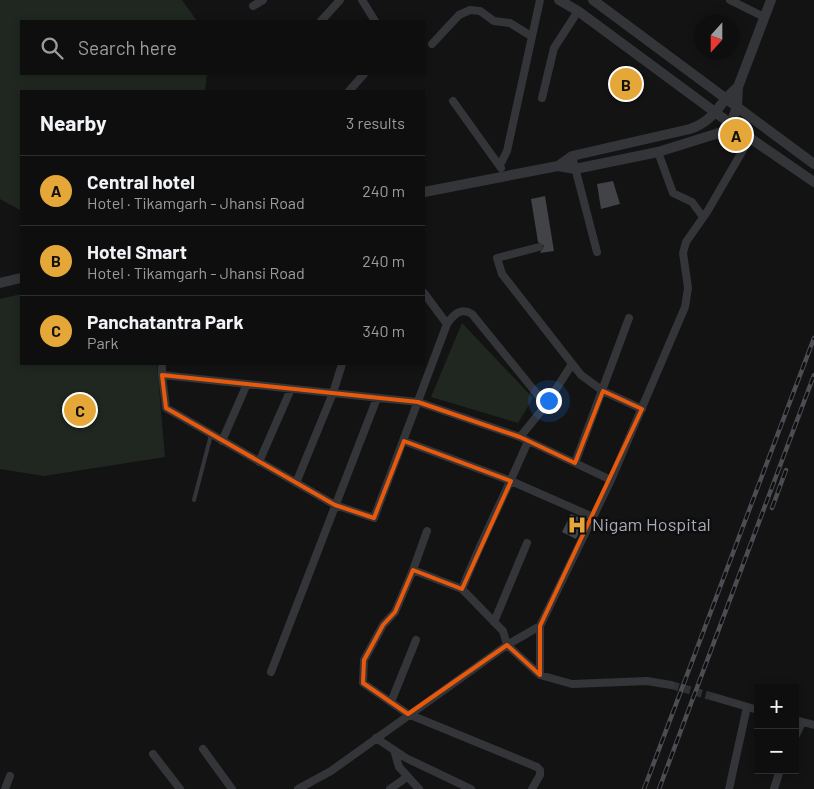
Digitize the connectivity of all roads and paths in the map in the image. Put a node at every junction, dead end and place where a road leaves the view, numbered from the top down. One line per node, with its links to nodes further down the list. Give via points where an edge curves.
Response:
1 (263, 0): 9 (street)
2 (340, 0): 12 (street)
3 (362, 0): 13 (street)
4 (540, 0): 14 (street)
5 (559, 0): 10 (street)
6 (593, 0): 20 (street)
7 (730, 0): 11 (street)
8 (771, 0): 11 (street)
9 (253, 6)
10 (578, 11): 19 (street, via 554,48); 23 (street)
11 (764, 17): 17 (street)
12 (322, 20)
13 (374, 20)
14 (531, 36): 15 (street, via 510,23 470,10 459,15); 29 (street, via 507,151)
15 (432, 44)
16 (363, 75): 18 (street)
17 (738, 87): 20 (street); 22 (street)
18 (350, 90)
19 (542, 98)
20 (724, 98): 22 (street); 23 (street)
21 (453, 101): 29 (street)
22 (737, 107): 24 (street); 28 (street)
23 (716, 112): 24 (street); 27 (street, via 707,122 690,129)
24 (731, 123): 25 (street); 26 (street, via 711,137)
25 (750, 138): 33 (street); 35 (street)
26 (658, 152): 31 (street); 35 (street, via 673,192 692,202)
27 (572, 156): 30 (street); 31 (street)
28 (814, 164)
29 (500, 165): 32 (street)
30 (558, 166): 31 (street); 32 (street)
31 (575, 169): 37 (street)
32 (503, 177): 34 (street)
33 (814, 182)
34 (425, 192)
35 (703, 216): 54 (street, via 684,247 688,288 685,307)
36 (539, 247): 43 (street, via 496,260 506,280)
37 (597, 252)
38 (20, 278): 39 (street)
39 (0, 283)
40 (425, 294): 42 (street)
41 (628, 318): 49 (street)
42 (447, 324): 52 (street); 53 (street, via 461,310 472,314)
43 (572, 364): 49 (street); 53 (street)
44 (162, 365): 46 (street)
45 (342, 365): 50 (street)
46 (162, 375): 47 (street); 55 (street, via 166,408)
47 (247, 384): 48 (street); 57 (street)
48 (291, 389): 50 (street); 60 (street)
49 (603, 391): 54 (street); 61 (street)
50 (333, 393): 51 (street); 64 (street)
51 (377, 398): 52 (street); 66 (street)
52 (418, 402): 56 (street); 59 (street)
53 (546, 405): 56 (street)
54 (642, 408): 62 (street)
55 (211, 434): 57 (street); 65 (lane)
56 (520, 437): 58 (street)
57 (222, 441): 60 (street)
58 (528, 441): 61 (street); 63 (street)
59 (404, 442): 63 (street); 66 (street, via 374,518)
60 (259, 462): 64 (street)
61 (575, 463): 62 (street)
62 (611, 480): 67 (street)
63 (511, 481): 67 (street); 71 (street)
64 (296, 482): 66 (street)
65 (194, 500)
66 (336, 505): 76 (street)
67 (593, 517): 73 (street)
68 (427, 531): 70 (street)
69 (527, 543): 72 (street)
70 (413, 570): 71 (street); 80 (street, via 395,612 383,625 364,660 363,683)
71 (462, 589): 72 (street)
72 (494, 622): 75 (street, via 503,631)
73 (540, 626): 75 (street); 77 (street)
74 (416, 640): 80 (street)
75 (507, 645): 77 (street); 83 (street)
76 (270, 672)
77 (540, 675): 78 (street, via 572,684 647,681)
78 (672, 685)
79 (714, 698): 81 (street)
80 (391, 702): 83 (street)
81 (746, 707): 82 (street); 101 (street)
82 (754, 709)
83 (408, 714): 86 (street); 100 (street, via 537,767 540,775)
84 (799, 721): 85 (street)
85 (814, 725)
86 (376, 738): 88 (street); 96 (street, via 332,771)
87 (203, 749): 95 (street)
88 (394, 750): 92 (street, via 399,767); 99 (street)
89 (153, 754): 94 (street)
90 (779, 774): 102 (street)
91 (10, 776): 93 (street)
92 (407, 777): 97 (street); 98 (street)
93 (5, 789)
94 (180, 789)
95 (232, 789)
96 (298, 789)
97 (390, 789)
98 (420, 789)
99 (471, 789)
100 (532, 789)
101 (729, 789)
102 (774, 789)

